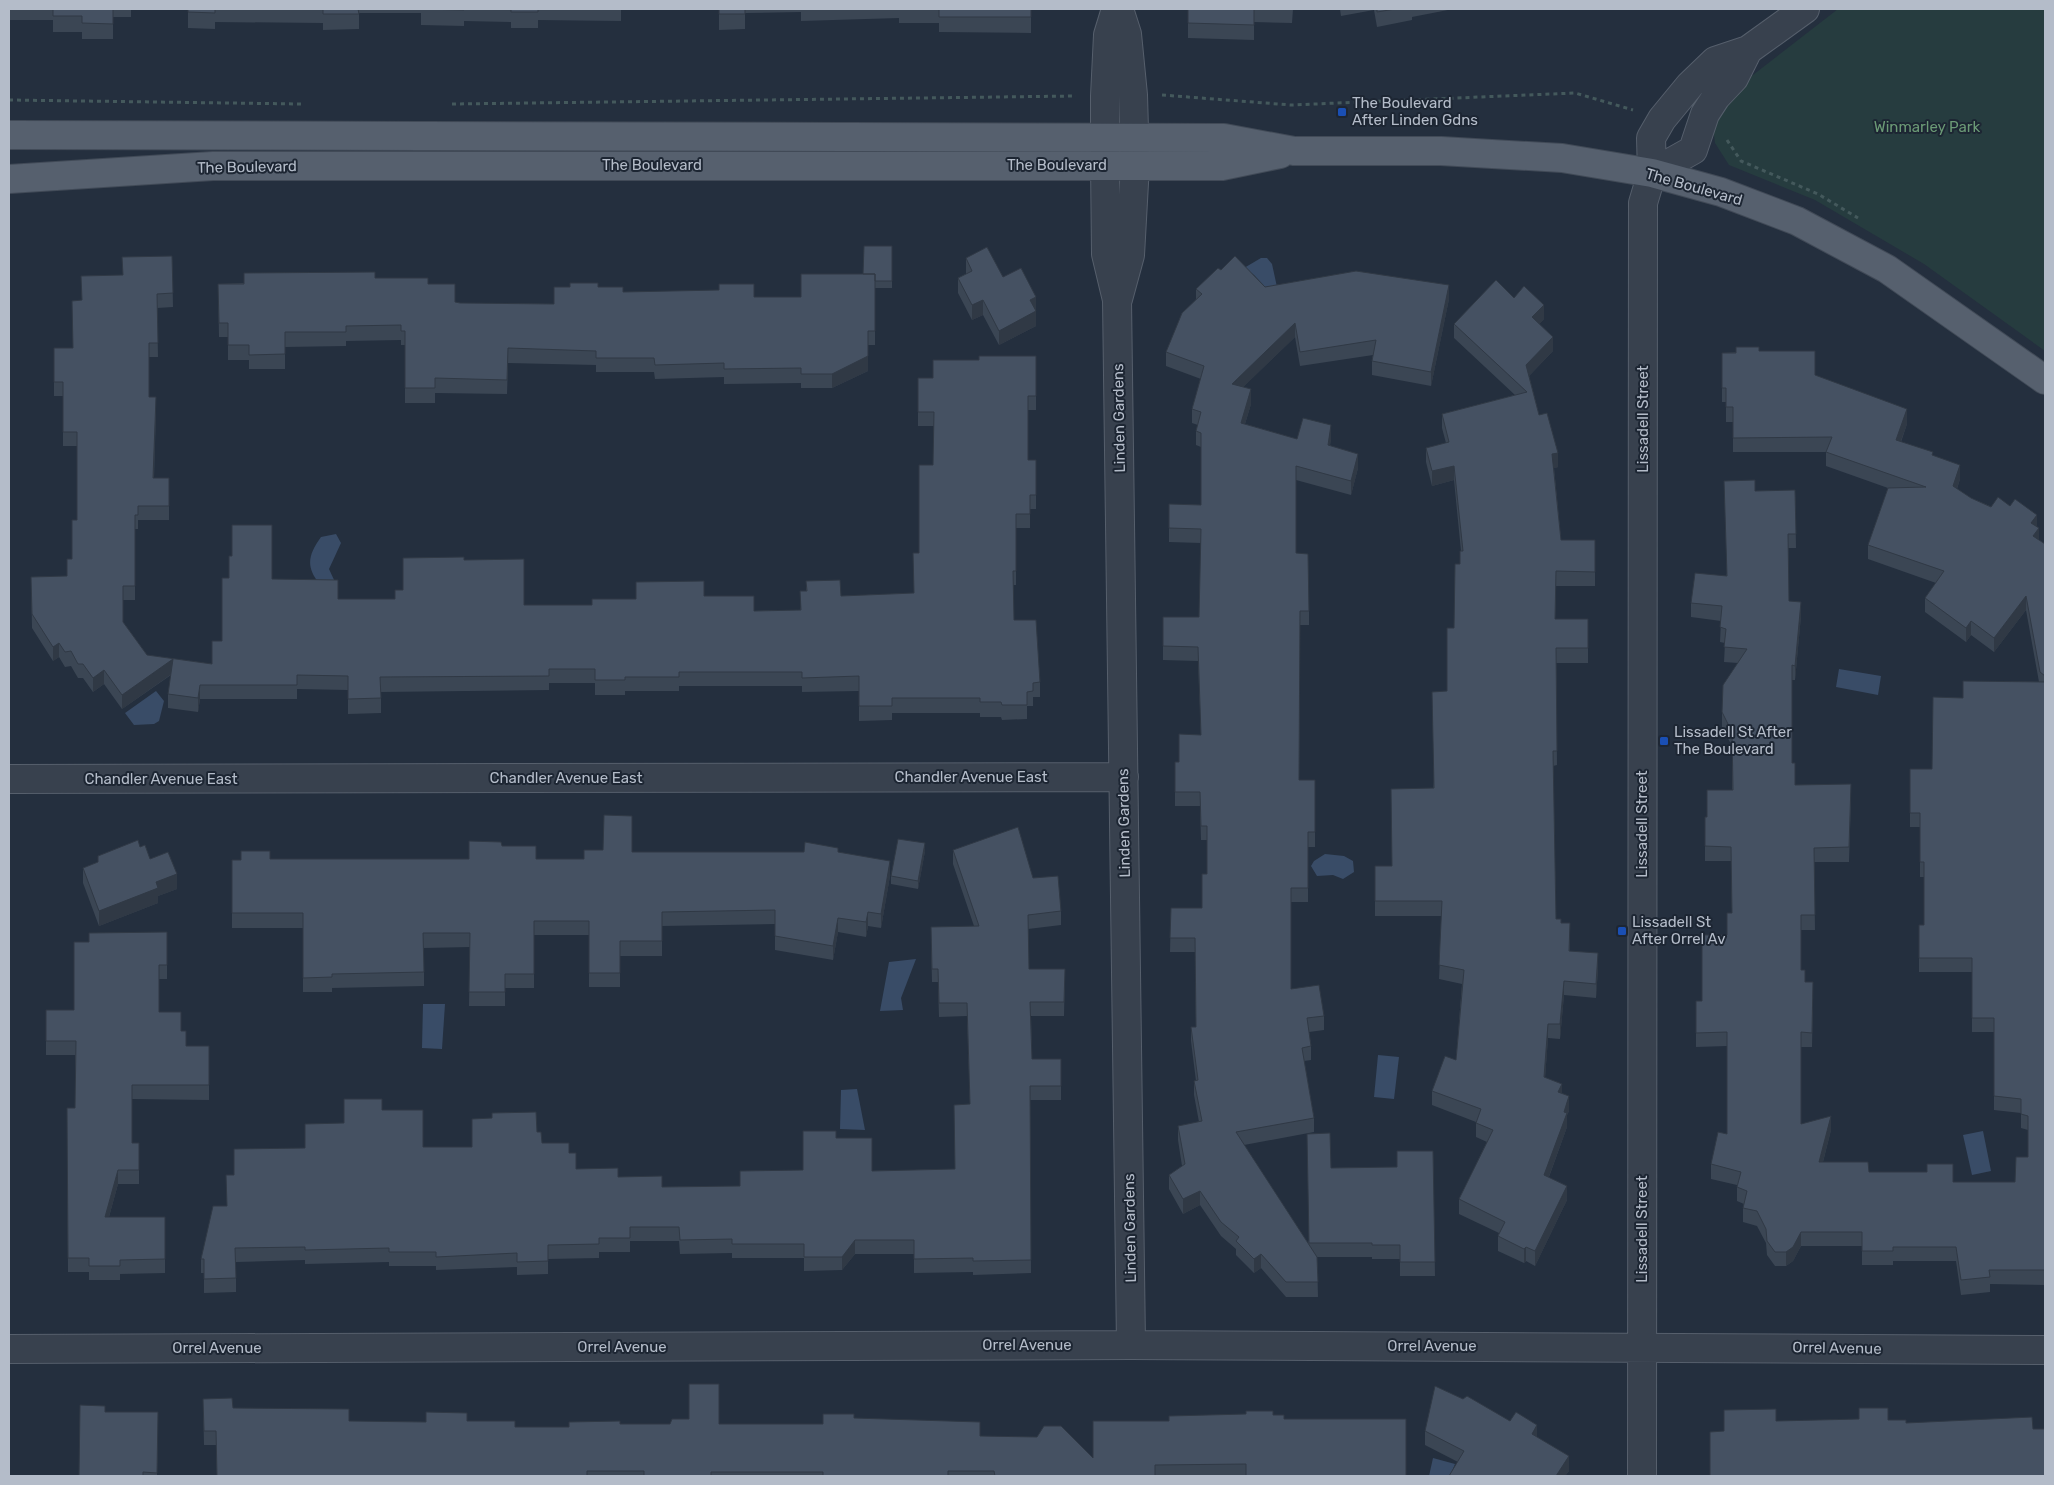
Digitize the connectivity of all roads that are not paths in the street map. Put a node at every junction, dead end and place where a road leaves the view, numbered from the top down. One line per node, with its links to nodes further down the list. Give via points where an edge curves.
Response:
1 (1118, 9): 5 (street, Linden Gardens, via 1108,35); 6 (street, Linden Gardens, via 1127,34)
2 (1805, 9): 3 (street)
3 (1748, 50): 7 (street, via 1734,78 1705,114 1693,150); 7 (street, Lissadell Street, via 1715,61 1662,119 1651,138)
4 (9, 135): 5 (main road, The Boulevard)
5 (1105, 151): 6 (main road, The Boulevard); 8 (main road, The Boulevard, via 213,166); 9 (street, Linden Gardens, via 1106,254)
6 (1134, 152): 7 (main road, The Boulevard, via 1224,138 1294,151 1441,151 1562,158); 9 (street, Linden Gardens, via 1130,254)
7 (1652, 174): 10 (main road, The Boulevard, via 1722,192 1797,221 1887,269); 14 (street, Lissadell Street, via 1643,203)
8 (9, 179)
9 (1117, 300): 11 (street, Linden Gardens)
10 (2045, 380)
11 (1124, 777): 12 (street, Chandler Avenue East); 13 (street, Linden Gardens)
12 (9, 779)
13 (1131, 1345): 14 (street, Orrel Avenue); 15 (street, Orrel Avenue)
14 (1642, 1346): 16 (street, Orrel Avenue); 17 (street, Lissadell Street)
15 (9, 1349)
16 (2045, 1350)
17 (1642, 1476)

